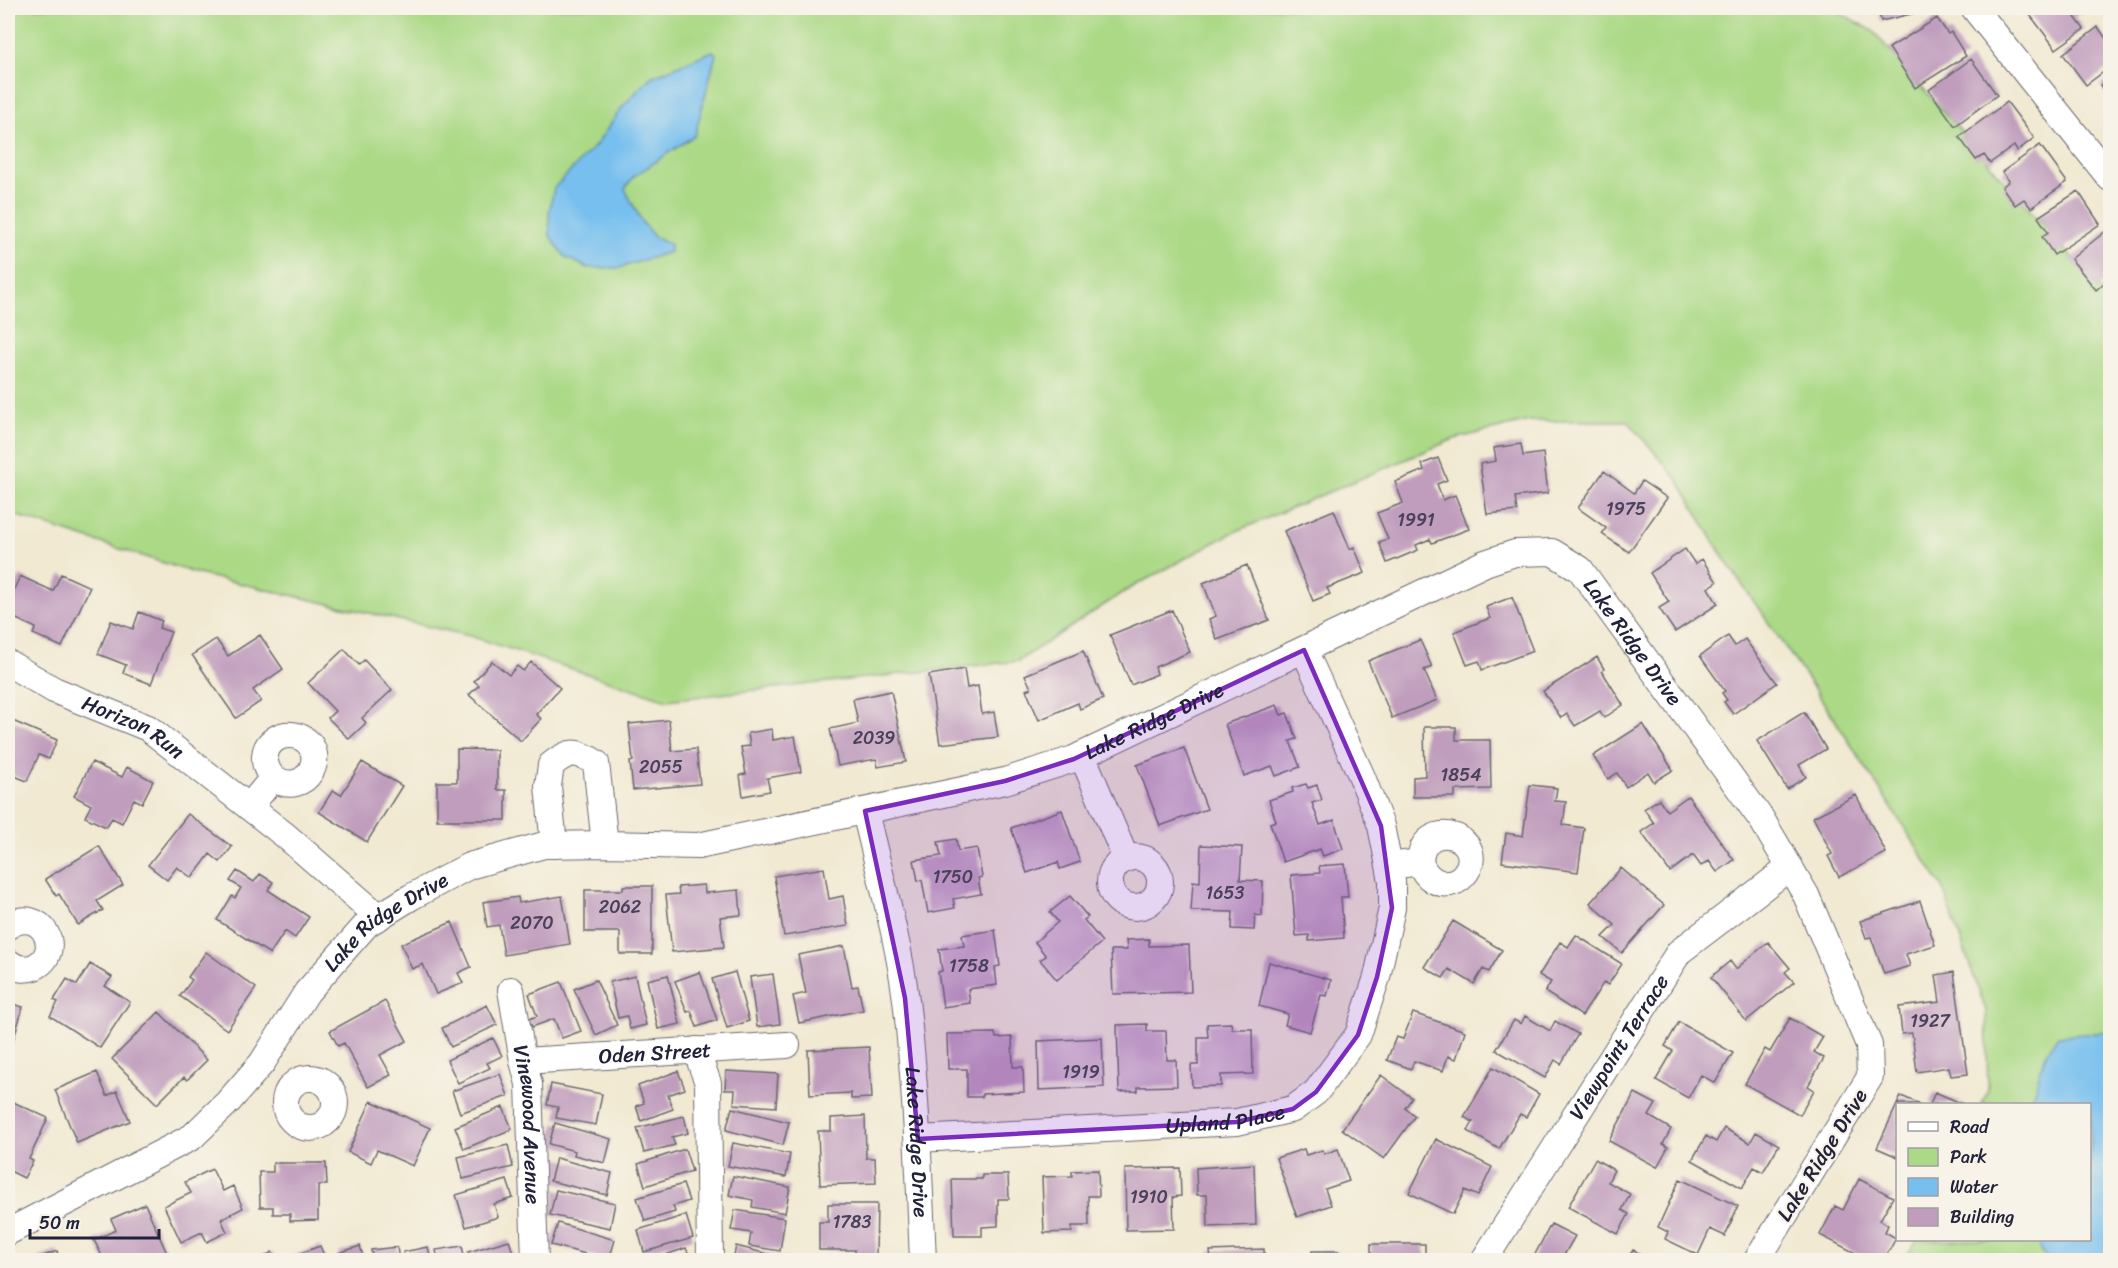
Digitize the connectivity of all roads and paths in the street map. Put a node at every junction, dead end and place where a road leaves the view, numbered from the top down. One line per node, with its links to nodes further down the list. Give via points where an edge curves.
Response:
1 (1974, 8): 2 (street)
2 (2110, 178)
3 (1304, 650): 5 (street, Lake Ridge Drive); 13 (street, Upland Place, via 1381,826); 14 (street, Lake Ridge Drive, via 1485,563 1515,553 1552,552 1580,569 1762,820)
4 (8, 663): 7 (street, Horizon Run, via 54,690 148,728)
5 (1082, 755): 8 (street, Lake Ridge Drive, via 1005,782); 11 (street)
6 (273, 778): 7 (street)
7 (249, 807): 15 (street, Horizon Run)
8 (865, 811): 9 (street, Lake Ridge Drive, via 698,846); 24 (street, Lake Ridge Drive, via 905,998)
9 (605, 844): 10 (street, Lake Ridge Drive); 10 (street, via 596,763 572,752 551,765 548,786)
10 (554, 845): 15 (street, Lake Ridge Drive, via 470,866)
11 (1126, 859)
12 (1420, 862): 13 (street)
13 (1390, 866): 24 (street, Upland Place, via 1392,908 1377,977 1358,1035 1316,1092 1293,1109 1237,1122)
14 (1790, 867): 29 (street, Viewpoint Terrace, via 1679,952); 30 (street, Lake Ridge Drive, via 1806,895 1869,1045 1870,1077)
15 (379, 916): 22 (street, Lake Ridge Drive, via 367,924 307,992)
16 (8, 926): 17 (street, via 25,919 35,922 47,934 49,948 44,960 31,968 14,967)
17 (8, 962)
18 (511, 990): 21 (street, Vinewood Avenue)
19 (787, 1045): 20 (street, Oden Street)
20 (696, 1050): 21 (street, Oden Street); 27 (street, via 708,1083)
21 (523, 1060): 26 (street, Vinewood Avenue, via 530,1084)
22 (262, 1063): 23 (street); 25 (street, Lake Ridge Drive, via 192,1137)
23 (292, 1085)
24 (918, 1139): 28 (street, Lake Ridge Drive)
25 (9, 1229)
26 (535, 1260)
27 (710, 1260)
28 (922, 1260)
29 (1484, 1260)
30 (1757, 1260)

